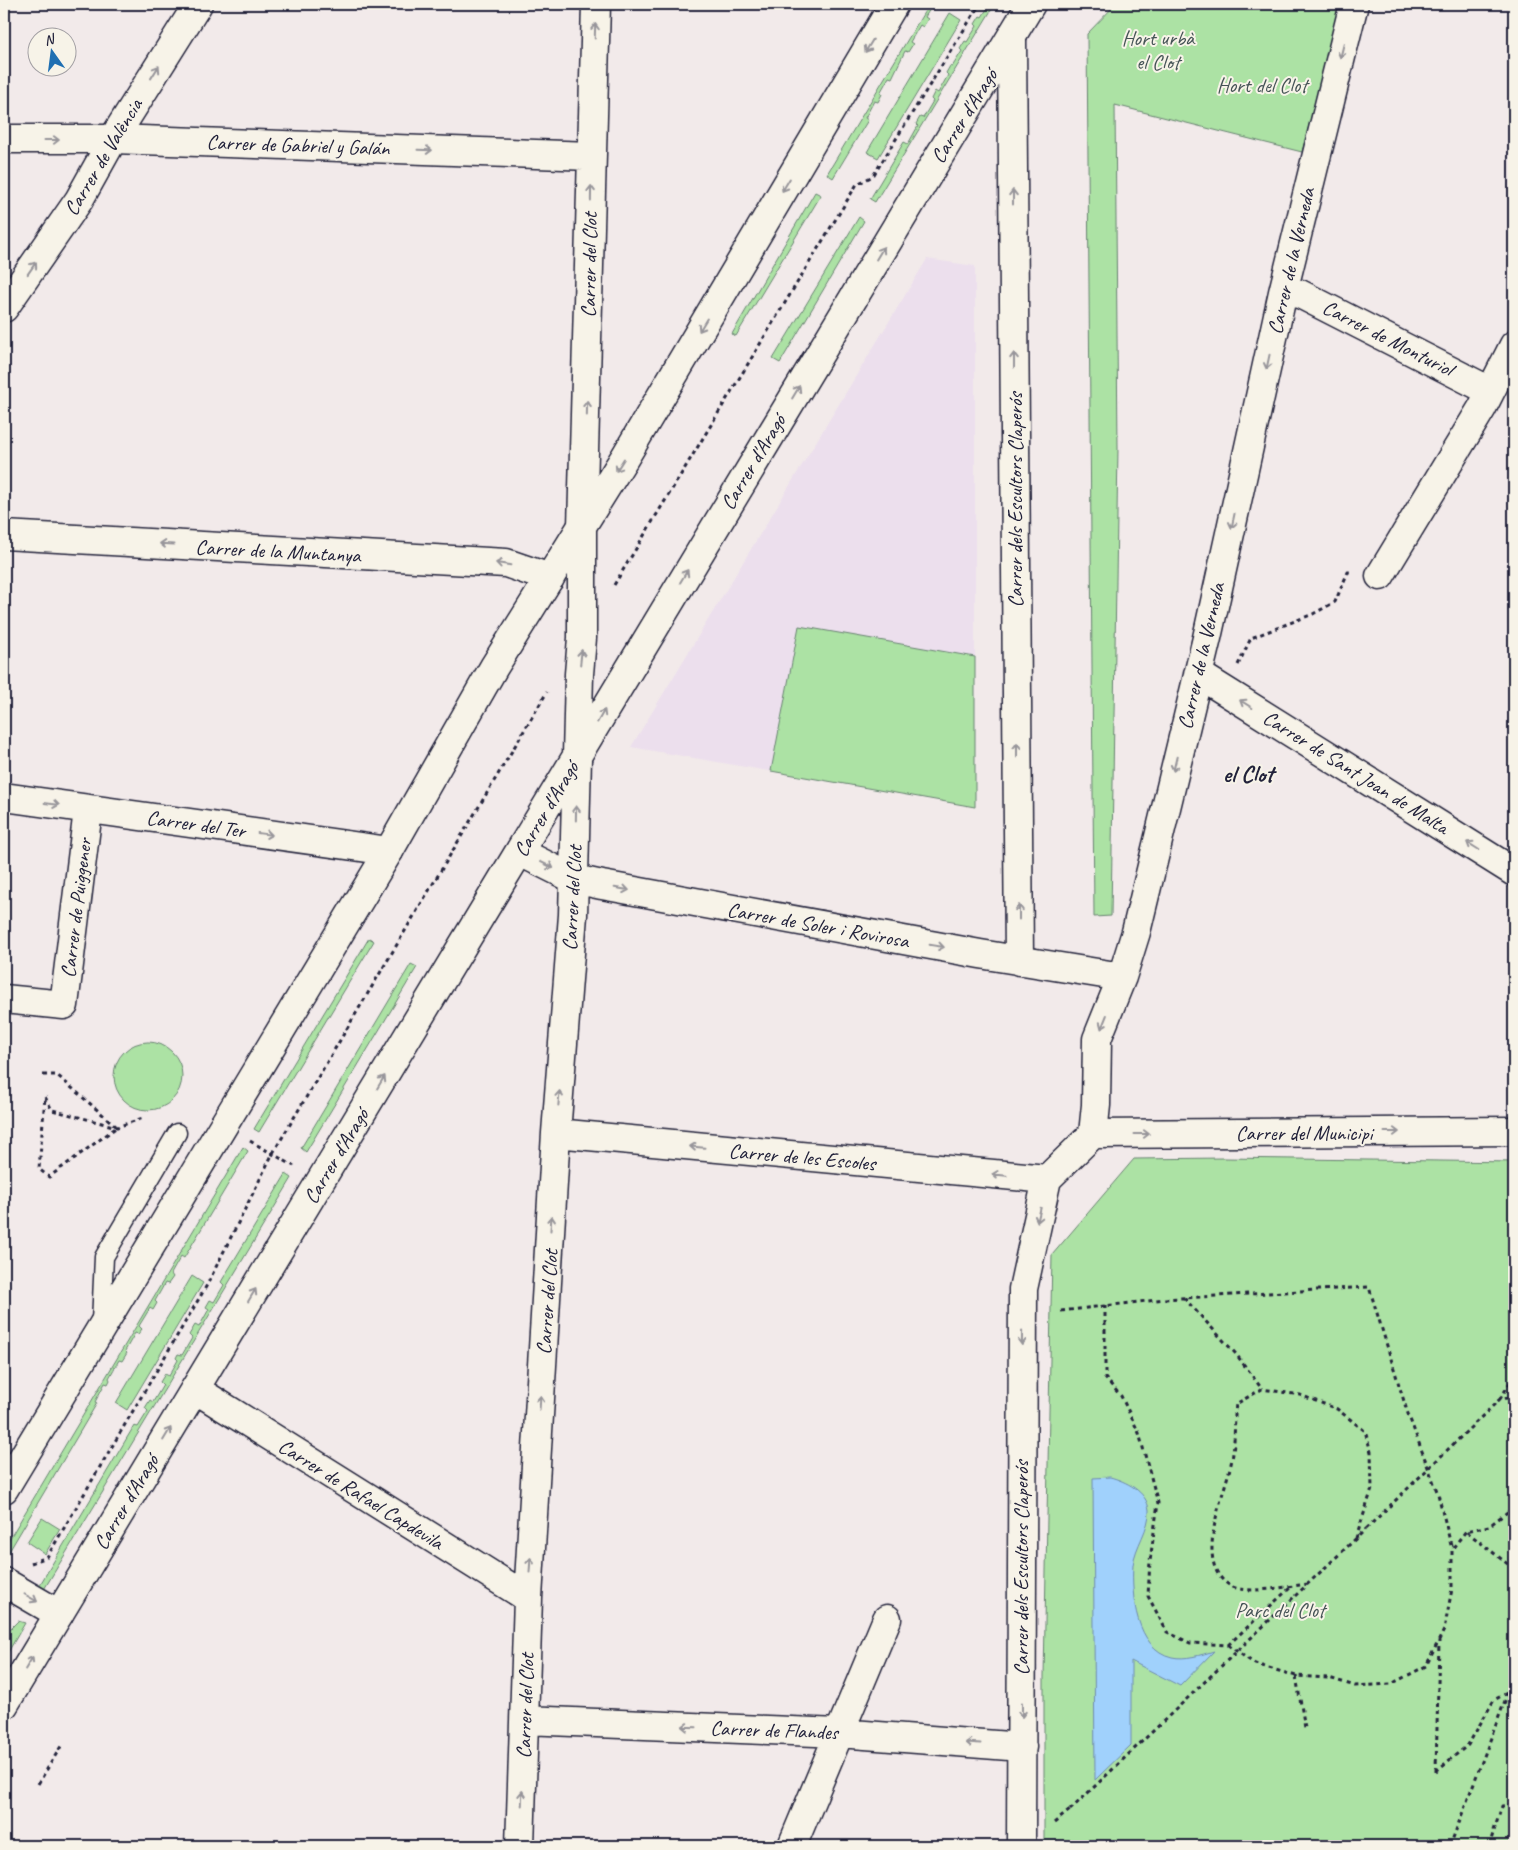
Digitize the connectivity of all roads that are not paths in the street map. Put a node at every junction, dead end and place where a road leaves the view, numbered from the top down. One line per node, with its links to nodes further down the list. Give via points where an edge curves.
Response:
1 (198, 4): 8 (street, Carrer de València, one-way to 1)
2 (596, 4): 9 (street, Carrer del Clot, one-way to 2)
3 (894, 4): 14 (street, one-way to 14)
4 (1031, 4): 6 (street, Carrer d'Aragó)
5 (1354, 4): 10 (street, Carrer de la Verneda, one-way to 10)
6 (1012, 38): 19 (street, Carrer d'Aragó, one-way to 6); 26 (street, Carrer dels Escultors Claperós, one-way to 6)
7 (4, 139): 8 (street, Carrer de Gabriel y Galán, one-way to 8)
8 (113, 139): 9 (street, Carrer de Gabriel y Galán, one-way to 9); 11 (street, Carrer de València, one-way to 8, via 79,200)
9 (591, 156): 14 (street, Carrer del Clot, one-way to 9)
10 (1283, 292): 13 (street, Carrer de Monturiol, via 1300,294); 18 (street, Carrer de la Verneda, one-way to 18)
11 (4, 308)
12 (1514, 344): 13 (street)
13 (1490, 391): 16 (street)
14 (582, 527): 17 (street); 19 (street, Carrer del Clot, one-way to 14)
15 (4, 535): 17 (street, Carrer de la Muntanya, one-way to 15, via 506,563)
16 (1380, 576)
17 (550, 578): 22 (street, via 494,667)
18 (1198, 674): 24 (street, Carrer de Sant Joan de Malta, one-way to 18); 27 (street, Carrer de la Verneda, one-way to 27, via 1136,932)
19 (577, 758): 23 (street, Carrer d'Aragó); 25 (street, Carrer del Clot, one-way to 19)
20 (4, 797): 21 (street, Carrer del Ter, one-way to 21)
21 (88, 810): 22 (street, Carrer del Ter, one-way to 22); 28 (street, Carrer de Puiggener, via 64,1005)
22 (389, 851): 34 (street)
23 (520, 852): 25 (street, Carrer de Soler i Rovirosa, one-way to 25); 35 (street, Carrer d'Aragó, one-way to 23)
24 (1514, 872)
25 (574, 879): 26 (street, Carrer de Soler i Rovirosa, one-way to 26); 31 (street, Carrer del Clot, one-way to 25)
26 (1019, 961): 27 (street, Carrer de Soler i Rovirosa)
27 (1122, 977): 32 (street, Carrer de la Verneda, one-way to 32, via 1097,1039)
28 (4, 999)
29 (1514, 1131): 32 (street, Carrer del Municipi, one-way to 29)
30 (178, 1133): 34 (lane, via 104,1257)
31 (556, 1133): 33 (street, Carrer de les Escoles, one-way to 31); 38 (street, Carrer del Clot, one-way to 31)
32 (1093, 1134): 33 (street)
33 (1047, 1178): 44 (street, Carrer dels Escultors Claperós, one-way to 44, via 1023,1289)
34 (101, 1328): 36 (street)
35 (194, 1389): 38 (street, Carrer de Rafael Capdevila); 39 (street, Carrer d'Aragó, one-way to 35)
36 (4, 1489)
37 (9, 1585): 39 (street, one-way to 39)
38 (528, 1598): 42 (street, Carrer del Clot)
39 (59, 1614): 41 (street, Carrer d'Aragó, one-way to 39)
40 (887, 1619): 43 (street)
41 (4, 1705)
42 (525, 1720): 43 (street, Carrer de Flandes, one-way to 42); 45 (street, Carrer del Clot, one-way to 42)
43 (839, 1733): 44 (street, Carrer de Flandes, one-way to 43); 46 (street)
44 (1022, 1747): 47 (street, Carrer dels Escultors Claperós)
45 (520, 1846)
46 (792, 1846)
47 (1022, 1846)

